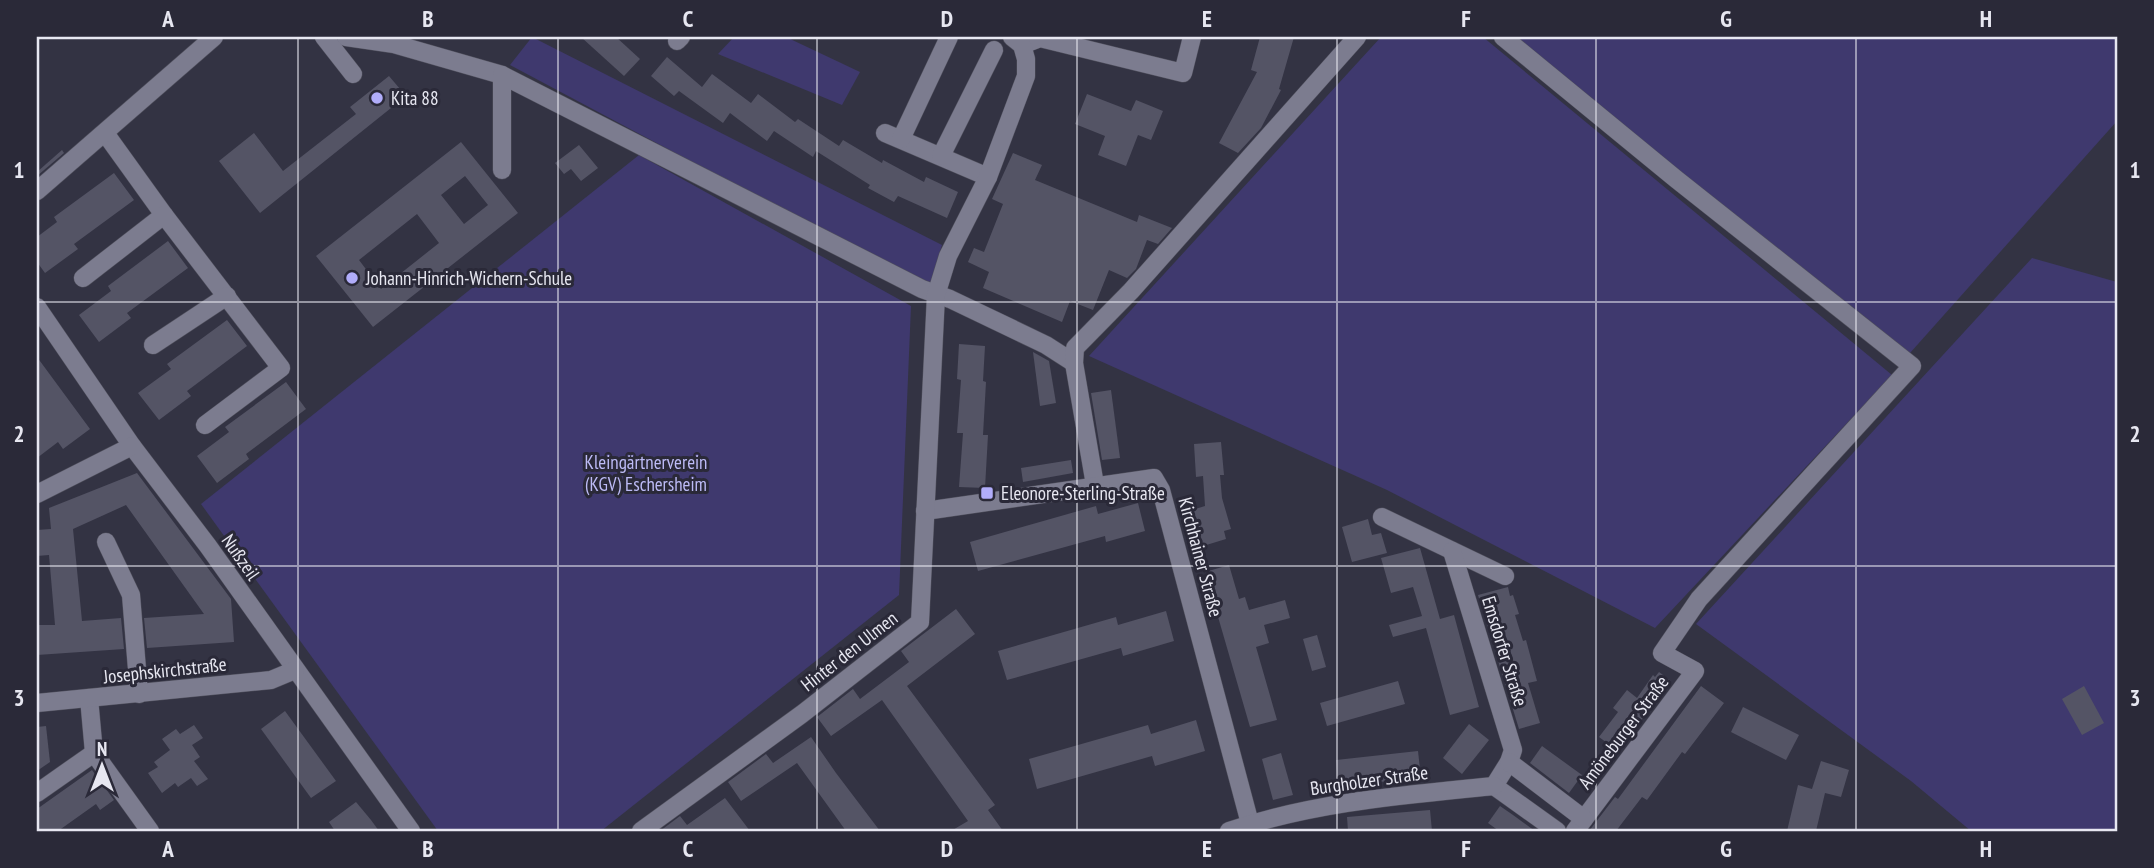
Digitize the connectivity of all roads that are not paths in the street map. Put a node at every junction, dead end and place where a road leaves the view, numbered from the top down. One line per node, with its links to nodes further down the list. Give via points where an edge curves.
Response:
1 (214, 37): 13 (street)
2 (324, 37): 11 (street)
3 (346, 37): 8 (street)
4 (950, 37): 14 (street, via 893,136)
5 (1192, 37): 9 (street, via 1183,73 1041,38)
6 (1357, 37): 24 (street, via 1075,348)
7 (1503, 37): 42 (street, Amöneburger Straße, via 1912,366 1699,599 1662,653 1695,671)
8 (397, 41): 12 (street)
9 (1017, 41): 16 (street, via 1026,59 1026,76)
10 (994, 50): 14 (street)
11 (353, 75)
12 (502, 75): 15 (street); 20 (street)
13 (105, 133): 17 (street); 18 (street)
14 (941, 156): 16 (street)
15 (502, 170)
16 (988, 177): 20 (street, via 948,256)
17 (37, 191)
18 (164, 215): 19 (street); 21 (street)
19 (83, 278)
20 (936, 295): 24 (street, via 1046,345); 29 (street, Hinter den Ulmen)
21 (227, 296): 23 (street); 25 (street, via 281,368)
22 (37, 307): 26 (street, Nußzeil)
23 (153, 345)
24 (1073, 363): 27 (street)
25 (205, 425)
26 (132, 446): 28 (street); 34 (street, Nußzeil)
27 (1095, 485): 29 (street, Kirchhainer Straße); 43 (street, Kirchhainer Straße, via 1154,478 1161,490)
28 (37, 494)
29 (925, 511): 46 (street, Hinter den Ulmen, via 920,622)
30 (1382, 517): 32 (street)
31 (106, 542): 35 (street, via 131,595)
32 (1452, 551): 33 (street); 39 (street, Emsdorfer Straße, via 1514,750)
33 (1504, 576)
34 (295, 670): 35 (street, Josephskirchstraße, via 271,680); 45 (street, Nußzeil)
35 (139, 694): 36 (street, Josephskirchstraße)
36 (89, 698): 37 (street, Josephskirchstraße); 38 (street)
37 (37, 703)
38 (93, 753): 41 (street); 44 (street)
39 (1509, 762): 40 (street); 42 (street)
40 (1494, 786): 43 (street, Burgholzer Straße, via 1318,807); 48 (street)
41 (37, 793)
42 (1579, 825)
43 (1251, 828): 47 (street, Burgholzer Straße)
44 (150, 831)
45 (411, 831)
46 (641, 831)
47 (1229, 831)
48 (1558, 831)

